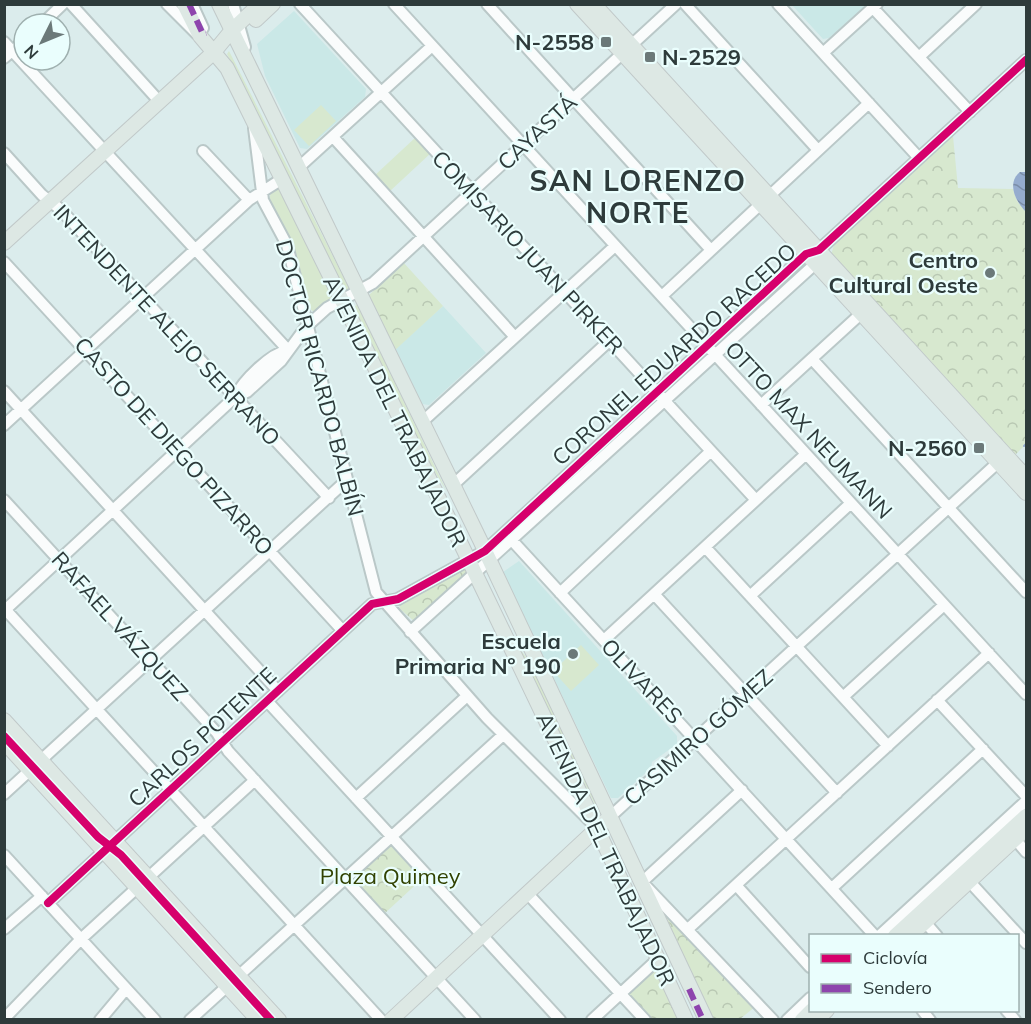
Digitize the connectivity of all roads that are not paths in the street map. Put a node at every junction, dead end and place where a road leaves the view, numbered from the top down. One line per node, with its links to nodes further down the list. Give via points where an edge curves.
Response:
1 (70, 4): 29 (street)
2 (167, 4): 20 (street)
3 (184, 4): 20 (main road, AVENIDA DEL TRABAJADOR)
4 (219, 4): 18 (main road, AVENIDA DEL TRABAJADOR)
5 (233, 4): 18 (street)
6 (260, 4): 18 (main road)
7 (273, 4): 18 (main road)
8 (300, 4): 27 (street, COMISARIO JUAN PIRKER)
9 (394, 4): 21 (street, OTTO MAX NEUMANN)
10 (487, 4): 28 (street)
11 (577, 4): 22 (main road)
12 (594, 4): 22 (main road)
13 (676, 4): 22 (street, CAYASTÁ)
14 (685, 4): 35 (street)
15 (778, 4): 23 (street)
16 (976, 4): 25 (street)
17 (875, 6): 23 (street); 25 (street)
18 (237, 31): 20 (main road); 40 (main road, AVENIDA DEL TRABAJADOR, via 250,68)
19 (4, 42): 24 (street)
20 (209, 46): 29 (main road); 32 (main road, AVENIDA DEL TRABAJADOR, via 227,68)
21 (432, 46): 27 (street); 34 (street, OTTO MAX NEUMANN)
22 (627, 50): 28 (street, CAYASTÁ); 45 (main road)
23 (823, 53): 30 (street)
24 (9, 55): 36 (street)
25 (919, 57): 31 (street)
26 (1026, 60): 31 (street, CORONEL EDUARDO RACEDO)
27 (381, 93): 33 (street); 43 (street, COMISARIO JUAN PIRKER)
28 (573, 99): 34 (street, CAYASTÁ); 51 (street)
29 (159, 101): 36 (main road)
30 (869, 103): 35 (street); 39 (street)
31 (969, 112): 39 (street, CORONEL EDUARDO RACEDO)
32 (253, 120): 41 (main road, AVENIDA DEL TRABAJADOR); 42 (street, DOCTOR RICARDO BALBÍN)
33 (333, 137): 40 (street); 47 (street)
34 (523, 145): 43 (street, CAYASTÁ); 49 (street, OTTO MAX NEUMANN)
35 (818, 150): 45 (street)
36 (105, 151): 46 (main road); 50 (street)
37 (203, 151): 44 (street)
38 (4, 153): 46 (street, INTENDENTE ALEJO SERRANO)
39 (919, 158): 52 (street, CORONEL EDUARDO RACEDO)
40 (298, 168): 55 (main road, AVENIDA DEL TRABAJADOR)
41 (282, 179): 42 (street); 58 (main road, AVENIDA DEL TRABAJADOR)
42 (261, 192): 44 (street); 60 (street, DOCTOR RICARDO BALBÍN, via 285,239)
43 (472, 192): 47 (street, CAYASTÁ); 54 (street, COMISARIO JUAN PIRKER)
44 (249, 200): 50 (street)
45 (765, 200): 51 (street); 52 (main road)
46 (51, 201): 48 (main road); 57 (street, INTENDENTE ALEJO SERRANO)
47 (424, 237): 55 (street, CAYASTÁ); 61 (street)
48 (4, 243)
49 (615, 246): 54 (street); 56 (street, OTTO MAX NEUMANN)
50 (195, 249): 57 (street); 65 (street)
51 (711, 250): 56 (street)
52 (813, 256): 59 (main road); 63 (street, CORONEL EDUARDO RACEDO); 66 (street, CORONEL EDUARDO RACEDO)
53 (4, 262): 64 (street, CASTO DE DIEGO PIZARRO)
54 (564, 292): 61 (street); 62 (street, COMISARIO JUAN PIRKER)
55 (359, 293): 58 (street, CAYASTÁ); 74 (main road, AVENIDA DEL TRABAJADOR)
56 (662, 296): 63 (street, OTTO MAX NEUMANN)
57 (143, 297): 64 (street); 70 (street, INTENDENTE ALEJO SERRANO)
58 (341, 299): 60 (street, CAYASTÁ); 93 (main road, AVENIDA DEL TRABAJADOR)
59 (866, 310): 67 (street); 79 (main road)
60 (309, 324): 65 (street, CAYASTÁ); 81 (street, DOCTOR RICARDO BALBÍN)
61 (515, 337): 74 (street)
62 (609, 341): 69 (street, COMISARIO JUAN PIRKER); 82 (street)
63 (707, 346): 66 (street, OTTO MAX NEUMANN); 69 (street, CORONEL EDUARDO RACEDO)
64 (86, 350): 73 (street); 76 (street, CASTO DE DIEGO PIZARRO)
65 (288, 350): 70 (street, CAYASTÁ, via 278,353 242,386)
66 (715, 355): 71 (street, CORONEL EDUARDO RACEDO); 72 (street, OTTO MAX NEUMANN)
67 (812, 359): 72 (street); 88 (street)
68 (4, 391): 73 (street)
69 (657, 392): 71 (street, COMISARIO JUAN PIRKER); 90 (street, CORONEL EDUARDO RACEDO)
70 (236, 397): 76 (street, CAYASTÁ); 84 (street, INTENDENTE ALEJO SERRANO)
71 (665, 401): 77 (street, COMISARIO JUAN PIRKER); 90 (street, CORONEL EDUARDO RACEDO)
72 (761, 405): 78 (street, OTTO MAX NEUMANN)
73 (21, 410): 75 (street); 89 (street)
74 (422, 422): 82 (main road, AVENIDA DEL TRABAJADOR)
75 (4, 425)
76 (178, 451): 89 (street, CAYASTÁ); 92 (street, CASTO DE DIEGO PIZARRO)
77 (711, 451): 86 (street, COMISARIO JUAN PIRKER); 99 (street)
78 (806, 454): 86 (street); 87 (street, OTTO MAX NEUMANN)
79 (1002, 458): 80 (main road); 83 (main road); 88 (street, CASIMIRO GÓMEZ)
80 (1026, 477)
81 (348, 480): 84 (street); 102 (street, DOCTOR RICARDO BALBÍN, via 374,586)
82 (453, 485): 95 (main road, AVENIDA DEL TRABAJADOR)
83 (1026, 493)
84 (329, 498): 92 (street)
85 (4, 500): 96 (street, RAFAEL VÁZQUEZ)
86 (756, 500): 91 (street)
87 (851, 503): 94 (street, OTTO MAX NEUMANN); 101 (street)
88 (949, 507): 94 (street, CASIMIRO GÓMEZ); 98 (street)
89 (113, 510): 96 (street, CAYASTÁ); 105 (street)
90 (509, 537): 95 (street, CORONEL EDUARDO RACEDO); 99 (street, OLIVARES)
91 (705, 547): 100 (street); 101 (street)
92 (270, 551): 105 (street); 106 (street, CASTO DE DIEGO PIZARRO)
93 (469, 554): 95 (street, CORONEL EDUARDO RACEDO); 97 (main road, AVENIDA DEL TRABAJADOR); 102 (street, CORONEL EDUARDO RACEDO, via 402,597)
94 (898, 554): 103 (street, OTTO MAX NEUMANN); 109 (street, CASIMIRO GÓMEZ)
95 (487, 557): 97 (street, CORONEL EDUARDO RACEDO); 137 (main road, AVENIDA DEL TRABAJADOR)
96 (59, 560): 104 (street, CAYASTÁ); 111 (street, RAFAEL VÁZQUEZ)
97 (475, 575): 107 (street, CORONEL EDUARDO RACEDO); 140 (main road, AVENIDA DEL TRABAJADOR)
98 (1026, 592)
99 (560, 593): 108 (street, OLIVARES)
100 (654, 594): 108 (street); 113 (street)
101 (750, 596): 109 (street)
102 (382, 602): 106 (street, CARLOS POTENTE, via 372,604); 107 (street)
103 (944, 605): 110 (street, OTTO MAX NEUMANN); 116 (street)
104 (5, 609): 119 (street)
105 (205, 611): 111 (street); 112 (street)
106 (343, 631): 112 (street, CARLOS POTENTE)
107 (410, 632): 115 (street)
108 (604, 640): 122 (street, OLIVARES)
109 (796, 646): 113 (street, CASIMIRO GÓMEZ); 116 (street)
110 (989, 653): 114 (street, OTTO MAX NEUMANN); 117 (street)
111 (151, 660): 119 (street); 124 (street, RAFAEL VÁZQUEZ)
112 (278, 691): 118 (street, CARLOS POTENTE)
113 (746, 693): 122 (street, CASIMIRO GÓMEZ); 132 (street)
114 (1026, 694)
115 (467, 696): 121 (street); 135 (street)
116 (843, 697): 125 (street)
117 (938, 700): 125 (street); 126 (street)
118 (267, 701): 124 (street, CARLOS POTENTE); 135 (street)
119 (97, 709): 127 (street); 130 (street)
120 (4, 720): 127 (main road)
121 (503, 735): 140 (street); 142 (street)
122 (695, 739): 131 (street, OLIVARES); 137 (street, CASIMIRO GÓMEZ)
123 (4, 742): 128 (main road)
124 (222, 742): 129 (street, RAFAEL VÁZQUEZ); 130 (street, CARLOS POTENTE)
125 (888, 746): 132 (street)
126 (983, 749): 134 (street); 155 (street)
127 (41, 760): 128 (street); 145 (main road)
128 (30, 770): 133 (street); 146 (main road)
129 (255, 780): 139 (street); 150 (street, RAFAEL VÁZQUEZ)
130 (171, 790): 139 (street); 145 (street, CARLOS POTENTE)
131 (742, 790): 143 (street, OLIVARES); 152 (street)
132 (837, 793): 143 (street)
133 (4, 794)
134 (1026, 796)
135 (356, 798): 142 (street)
136 (1026, 801): 163 (street)
137 (611, 816): 140 (main road, CASIMIRO GÓMEZ); 152 (main road, AVENIDA DEL TRABAJADOR)
138 (1026, 816): 164 (main road)
139 (204, 826): 149 (street); 159 (street)
140 (598, 827): 156 (main road, CASIMIRO GÓMEZ); 171 (main road, AVENIDA DEL TRABAJADOR)
141 (1026, 829): 144 (main road)
142 (392, 836): 150 (street); 168 (street)
143 (786, 839): 153 (street); 155 (street, OLIVARES)
144 (1015, 840): 147 (street); 151 (main road)
145 (115, 841): 146 (street, CARLOS POTENTE); 149 (main road)
146 (104, 851): 154 (main road); 157 (street, CARLOS POTENTE)
147 (1026, 852)
148 (4, 855): 157 (street)
149 (148, 877): 154 (street); 173 (main road)
150 (345, 879): 159 (street); 174 (street, RAFAEL VÁZQUEZ)
151 (969, 881): 158 (main road); 167 (street)
152 (642, 882): 161 (street); 193 (main road, AVENIDA DEL TRABAJADOR)
153 (736, 885): 161 (street); 172 (street)
154 (136, 886): 169 (street); 175 (main road)
155 (832, 888): 162 (street, OLIVARES)
156 (527, 893): 168 (main road, CASIMIRO GÓMEZ); 177 (street)
157 (45, 899): 160 (street, CARLOS POTENTE); 169 (street)
158 (925, 922): 165 (main road); 166 (street)
159 (294, 924): 173 (street); 186 (street)
160 (4, 929)
161 (688, 929): 194 (street)
162 (875, 934)
163 (879, 934)
164 (897, 934)
165 (912, 934)
166 (935, 934)
167 (1018, 934)
168 (482, 935): 174 (main road, CASIMIRO GÓMEZ); 189 (street)
169 (81, 939): 176 (street); 180 (street)
170 (657, 942): 170 (street, via 655,943 683,1003 684,1000)
171 (658, 959): 177 (street); 192 (main road, AVENIDA DEL TRABAJADOR)
172 (809, 966)
173 (238, 975): 175 (street); 185 (main road)
174 (436, 978): 187 (main road, CASIMIRO GÓMEZ); 188 (street, RAFAEL VÁZQUEZ)
175 (227, 985): 183 (street); 184 (main road)
176 (126, 988): 181 (street); 182 (street)
177 (621, 993): 190 (street); 191 (street)
178 (809, 999): 195 (street)
179 (823, 1014): 196 (main road)
180 (4, 1019)
181 (100, 1020)
182 (155, 1020)
183 (190, 1020)
184 (258, 1020)
185 (279, 1020)
186 (381, 1020)
187 (390, 1020)
188 (475, 1020)
189 (560, 1020)
190 (592, 1020)
191 (645, 1020)
192 (686, 1020)
193 (703, 1020)
194 (773, 1020)
195 (787, 1020)
196 (802, 1020)

